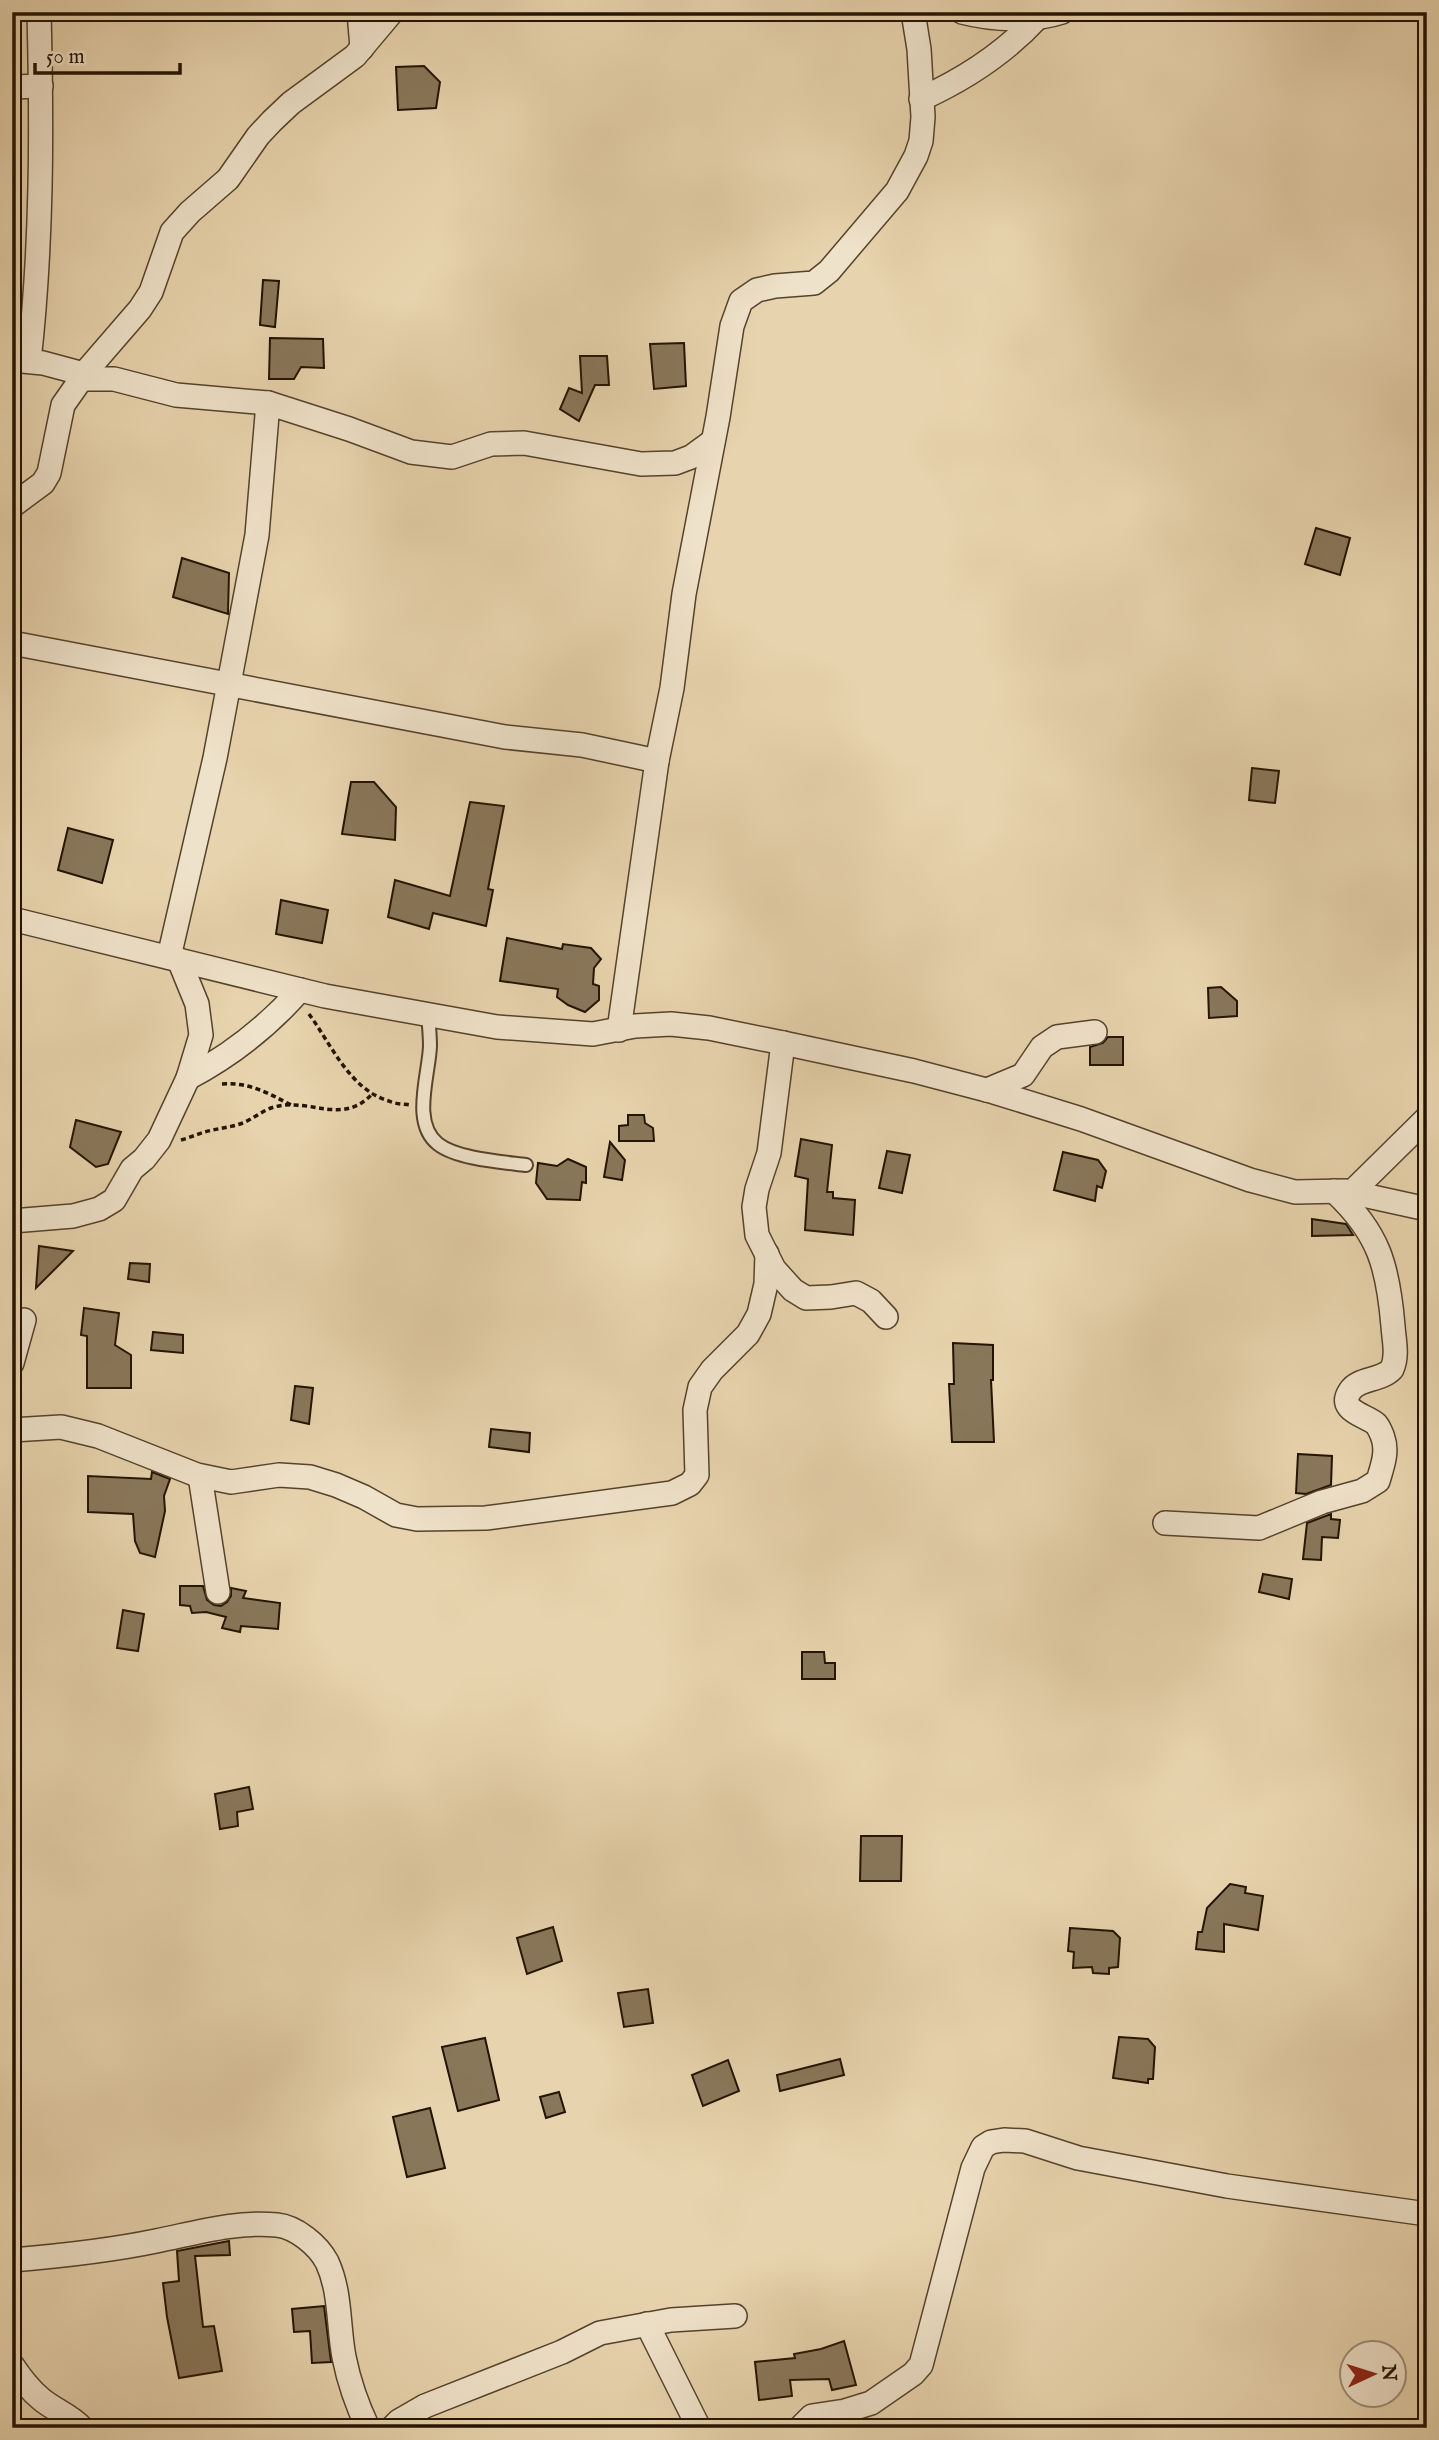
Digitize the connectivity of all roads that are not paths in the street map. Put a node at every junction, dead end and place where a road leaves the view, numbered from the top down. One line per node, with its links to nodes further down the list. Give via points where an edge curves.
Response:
1 (39, 12): 9 (street)
2 (359, 12): 8 (street)
3 (392, 12): 8 (street)
4 (913, 12): 11 (street)
5 (962, 12): 7 (street)
6 (1062, 12): 7 (street)
7 (1038, 17): 11 (street, via 991,60)
8 (362, 48): 13 (street, via 272,121 228,179 172,232 141,309)
9 (41, 86): 10 (street); 12 (street, via 38,276)
10 (12, 87)
11 (921, 99): 15 (street, via 921,141 916,156 897,191 829,271 814,283 757,290 741,301 732,326)
12 (21, 360): 13 (street)
13 (83, 377): 14 (street, via 114,379 176,395); 16 (street, via 63,405 50,474)
14 (268, 404): 15 (street, via 411,452 452,457 491,444 524,443 641,464 676,463); 18 (street, via 257,535)
15 (713, 441): 19 (street)
16 (12, 506)
17 (12, 643): 18 (street)
18 (229, 685): 19 (street); 21 (street)
19 (657, 761): 24 (street)
20 (12, 919): 21 (street)
21 (174, 958): 22 (street); 27 (street, via 201,1022)
22 (296, 994): 23 (street); 27 (street, via 226,1057)
23 (429, 1014): 24 (street, via 551,1032); 30 (lane, via 426,1128 439,1145 458,1153)
24 (619, 1030): 26 (street, via 671,1024)
25 (1095, 1032): 28 (street, via 1058,1037 1042,1047 1023,1075)
26 (783, 1043): 28 (street); 34 (street, via 769,1153 754,1207 757,1235)
27 (191, 1076): 33 (street, via 159,1139 132,1169 114,1200 73,1216)
28 (987, 1090): 31 (street, via 1250,1180 1295,1192)
29 (1427, 1118): 31 (street)
30 (527, 1165)
31 (1342, 1192): 32 (street); 40 (street, via 1371,1235 1391,1300 1392,1369 1383,1377 1356,1385 1348,1400 1349,1408 1376,1424 1384,1439 1385,1457 1378,1481 1259,1528)
32 (1427, 1209)
33 (12, 1221)
34 (767, 1254): 35 (street, via 774,1269 806,1298 856,1293); 39 (street, via 759,1314 748,1334 700,1387 695,1410 697,1475 691,1484 672,1493 500,1516 417,1519 396,1515 355,1493 310,1478 279,1475 231,1482)
35 (886, 1317)
36 (24, 1320): 37 (street)
37 (12, 1363)
38 (12, 1430): 39 (street, via 61,1427 98,1436)
39 (200, 1476): 41 (street)
40 (1166, 1523)
41 (218, 1592)
42 (1427, 2214): 51 (street, via 1110,2165 1025,2141 990,2142 974,2168 921,2365 871,2403 812,2416)
43 (12, 2260): 48 (street, via 153,2242 229,2225 280,2225 310,2241 326,2262 336,2291 344,2356)
44 (735, 2316): 45 (street)
45 (647, 2324): 49 (street, via 600,2333 425,2406); 50 (street)
46 (12, 2365): 47 (street, via 40,2399)
47 (82, 2428)
48 (368, 2428)
49 (392, 2428)
50 (699, 2428)
51 (800, 2428)

